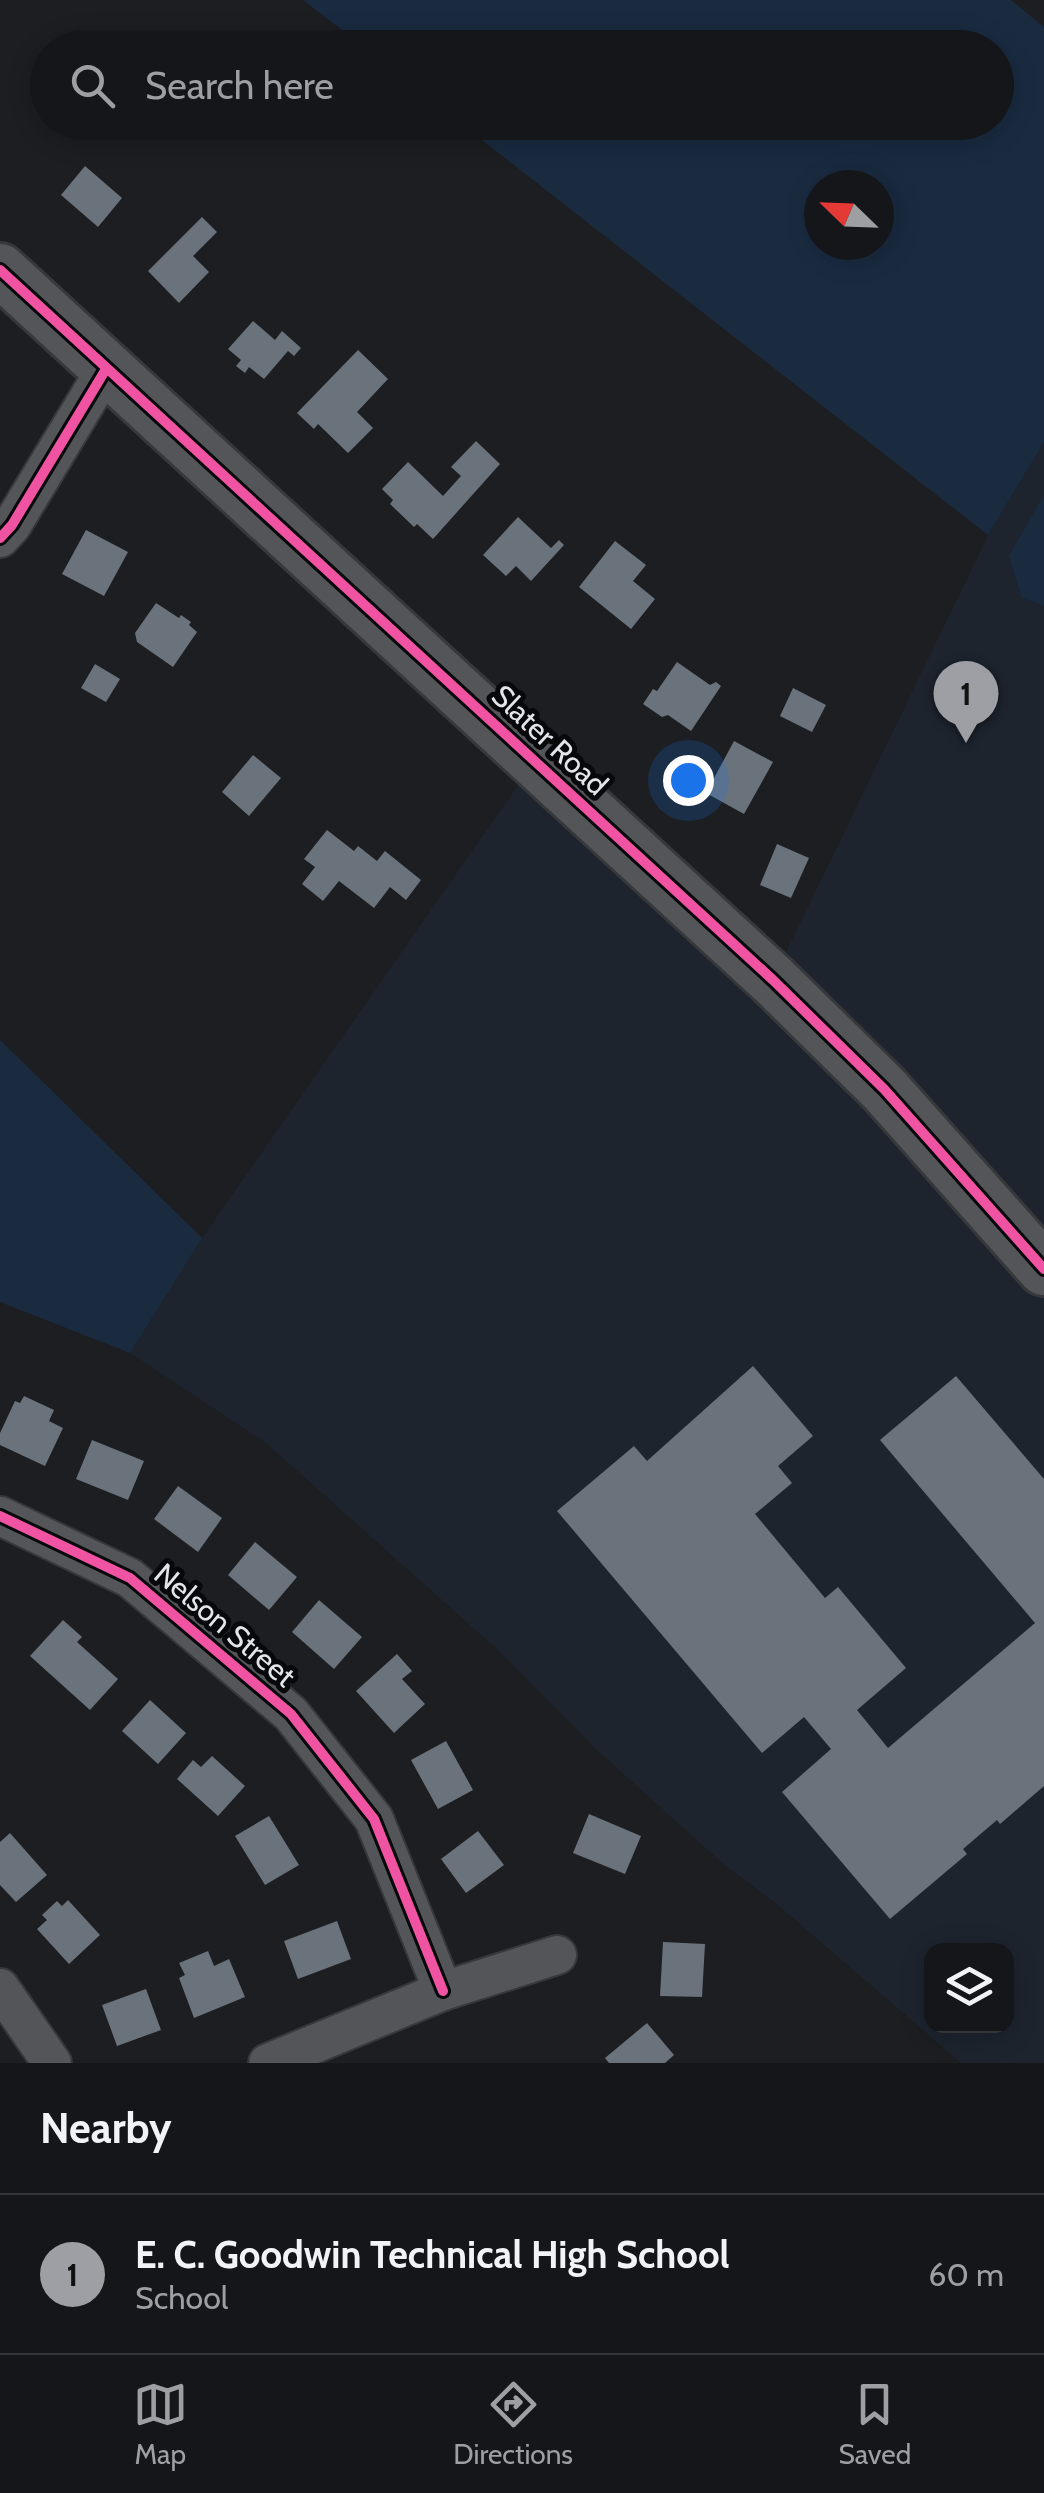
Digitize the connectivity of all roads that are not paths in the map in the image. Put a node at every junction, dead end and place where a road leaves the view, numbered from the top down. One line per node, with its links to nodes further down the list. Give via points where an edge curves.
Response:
1 (0, 270): 2 (main road, Slater Road)
2 (106, 369): 3 (street); 4 (main road, Slater Road, via 815,1020)
3 (0, 538)
4 (1044, 1269)
5 (0, 1516): 8 (street, Nelson Street, via 130,1578 291,1714 374,1820)
6 (557, 1954): 8 (street)
7 (0, 1988): 9 (street)
8 (443, 1991): 10 (street)
9 (52, 2063)
10 (268, 2063)

